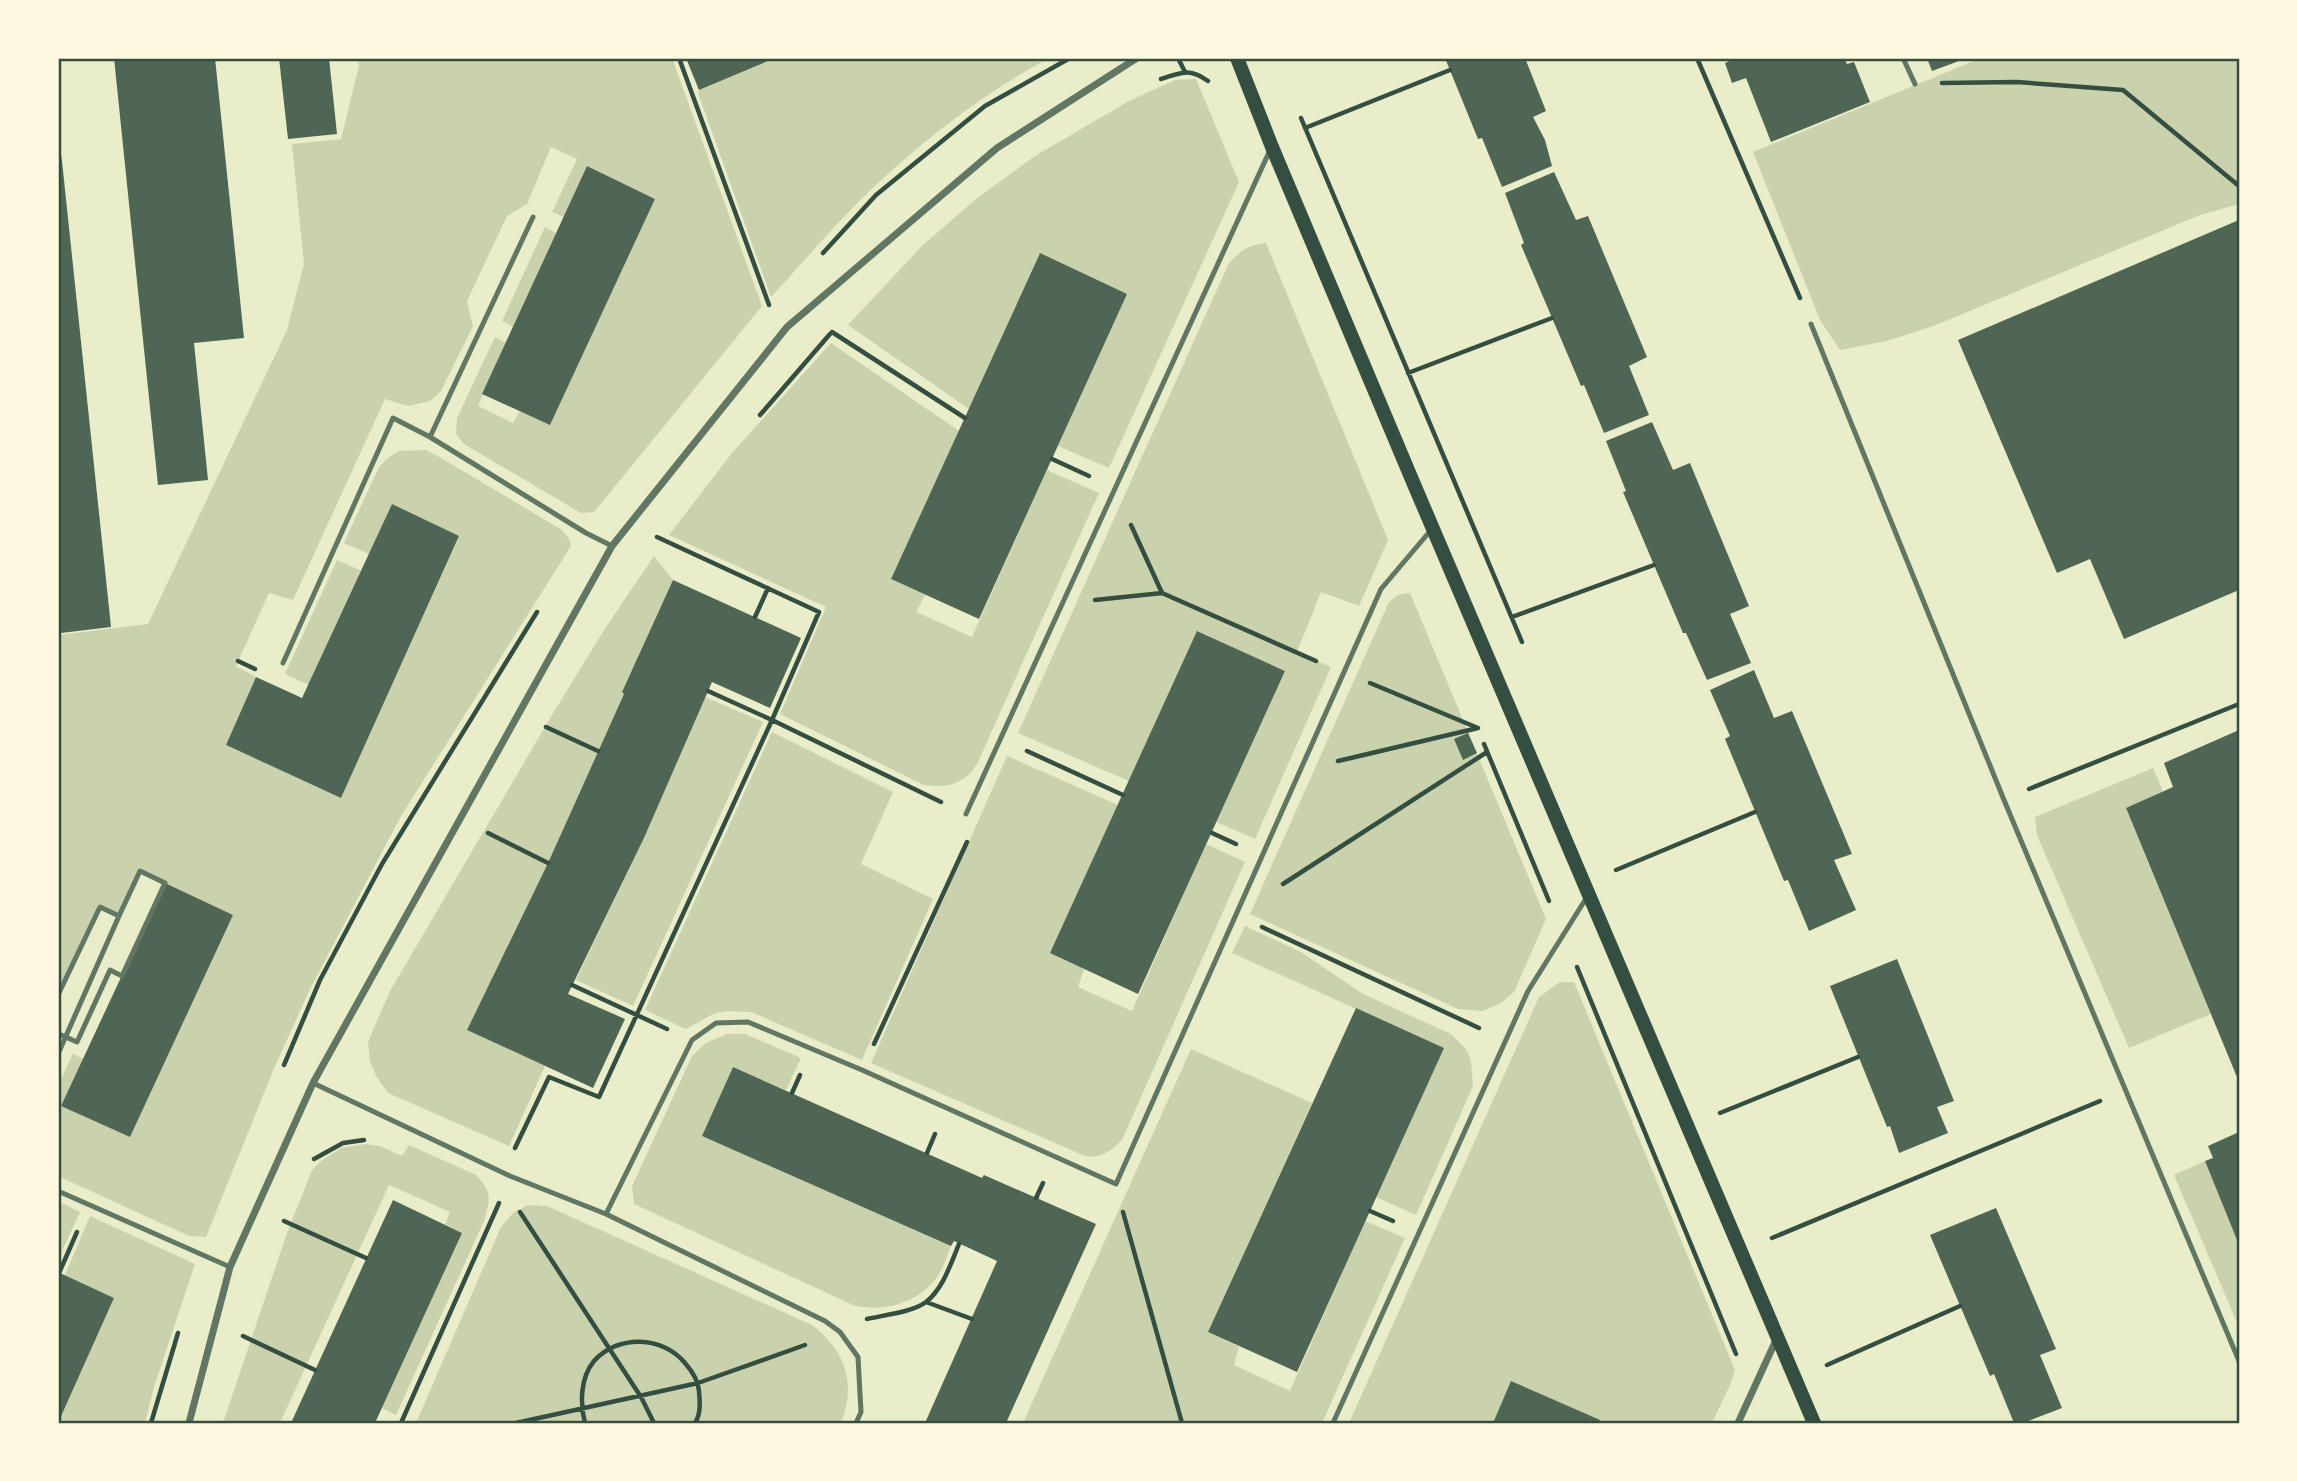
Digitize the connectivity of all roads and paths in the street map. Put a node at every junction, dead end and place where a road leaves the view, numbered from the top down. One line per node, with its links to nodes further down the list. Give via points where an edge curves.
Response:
1 (679, 58): 19 (path, via 770,309)
2 (1137, 58): 19 (street, via 997,148)
3 (1178, 58): 8 (path)
4 (1237, 58): 13 (main road)
5 (1697, 58): 18 (path)
6 (1903, 58): 11 (lane)
7 (1450, 70): 12 (path)
8 (1185, 72): 9 (path); 10 (path, via 1196,72)
9 (1157, 80)
10 (1210, 82)
11 (1915, 84): 14 (path, via 2017,82 2123,90)
12 (1305, 128)
13 (1272, 147): 26 (lane); 28 (main road)
14 (2239, 186)
15 (533, 217): 24 (lane)
16 (1552, 318): 21 (path)
17 (841, 322): 20 (path)
18 (1811, 324): 45 (lane)
19 (787, 327): 29 (street)
20 (832, 332): 22 (path); 23 (path)
21 (1408, 373)
22 (964, 418)
23 (752, 424)
24 (430, 438): 29 (lane); 35 (lane, via 393,418)
25 (1052, 459): 26 (path)
26 (1115, 488): 32 (path); 41 (lane)
27 (663, 526): 31 (path, via 654,536)
28 (1432, 529): 52 (main road); 53 (lane, via 1381,589)
29 (612, 546): 66 (street)
30 (1654, 565): 34 (path)
31 (768, 588): 33 (path); 39 (path, via 819,612)
32 (1162, 593)
33 (755, 617)
34 (1512, 617)
35 (283, 663)
36 (708, 691): 39 (path)
37 (2239, 704): 45 (path)
38 (1473, 716): 43 (path)
39 (772, 720): 47 (path); 58 (path)
40 (538, 724): 42 (path)
41 (1001, 739): 44 (path); 47 (lane)
42 (597, 751)
43 (1487, 752): 53 (path); 55 (path)
44 (1123, 795)
45 (2004, 800): 67 (lane)
46 (1755, 811): 51 (path)
47 (966, 814)
48 (478, 828): 50 (path)
49 (972, 832): 65 (path)
50 (548, 863)
51 (1616, 870)
52 (1588, 896): 55 (lane); 89 (main road)
53 (1236, 915): 62 (path); 72 (lane)
54 (119, 916): 57 (lane, via 100,907); 60 (lane); 60 (lane, via 140,871 165,883 122,976 110,970 77,1042)
55 (1563, 935): 62 (lane, via 1528,990); 95 (path)
56 (572, 985): 58 (path)
57 (58, 995)
58 (637, 1015): 61 (path); 71 (path, via 599,1097 549,1077 511,1157)
59 (58, 1024): 60 (lane, via 59,1034)
60 (65, 1036): 63 (lane)
61 (692, 1040): 65 (lane, via 716,1023 748,1022); 75 (lane)
62 (1505, 1040): 106 (lane)
63 (58, 1054)
64 (1858, 1057): 68 (path)
65 (862, 1070): 72 (lane)
66 (313, 1083): 69 (lane); 80 (street)
67 (2126, 1090): 77 (path); 91 (lane)
68 (1716, 1115)
69 (412, 1130): 70 (path, via 402,1150 363,1140 343,1143); 71 (lane)
70 (310, 1161)
71 (510, 1176): 75 (lane); 90 (path, via 519,1210); 99 (path)
72 (1116, 1184): 105 (path)
73 (58, 1191): 74 (lane)
74 (89, 1205): 80 (lane); 81 (path)
75 (606, 1214): 87 (lane)
76 (283, 1220): 79 (path)
77 (1768, 1240)
78 (959, 1244): 82 (path, via 942,1283)
79 (366, 1258)
80 (230, 1268): 98 (street)
81 (59, 1273)
82 (926, 1302): 84 (path); 85 (path)
83 (1960, 1306): 92 (path)
84 (865, 1319): 86 (path); 87 (path)
85 (972, 1319)
86 (870, 1329)
87 (840, 1332): 94 (path); 104 (lane, via 858,1357 861,1412)
88 (243, 1336): 93 (path)
89 (1778, 1336): 95 (street); 108 (main road)
90 (610, 1349): 94 (path, via 632,1342 656,1343 677,1353); 96 (path); 97 (path, via 593,1362 582,1387)
91 (2239, 1361)
92 (1820, 1368)
93 (315, 1370)
94 (698, 1383): 96 (path); 103 (path)
95 (1752, 1392): 107 (street)
96 (641, 1397): 97 (path); 102 (path)
97 (581, 1409): 100 (path); 101 (path)
98 (189, 1423)
99 (401, 1423)
100 (516, 1423)
101 (585, 1423)
102 (654, 1423)
103 (695, 1423)
104 (856, 1423)
105 (1182, 1423)
106 (1333, 1423)
107 (1738, 1423)
108 (1814, 1423)

